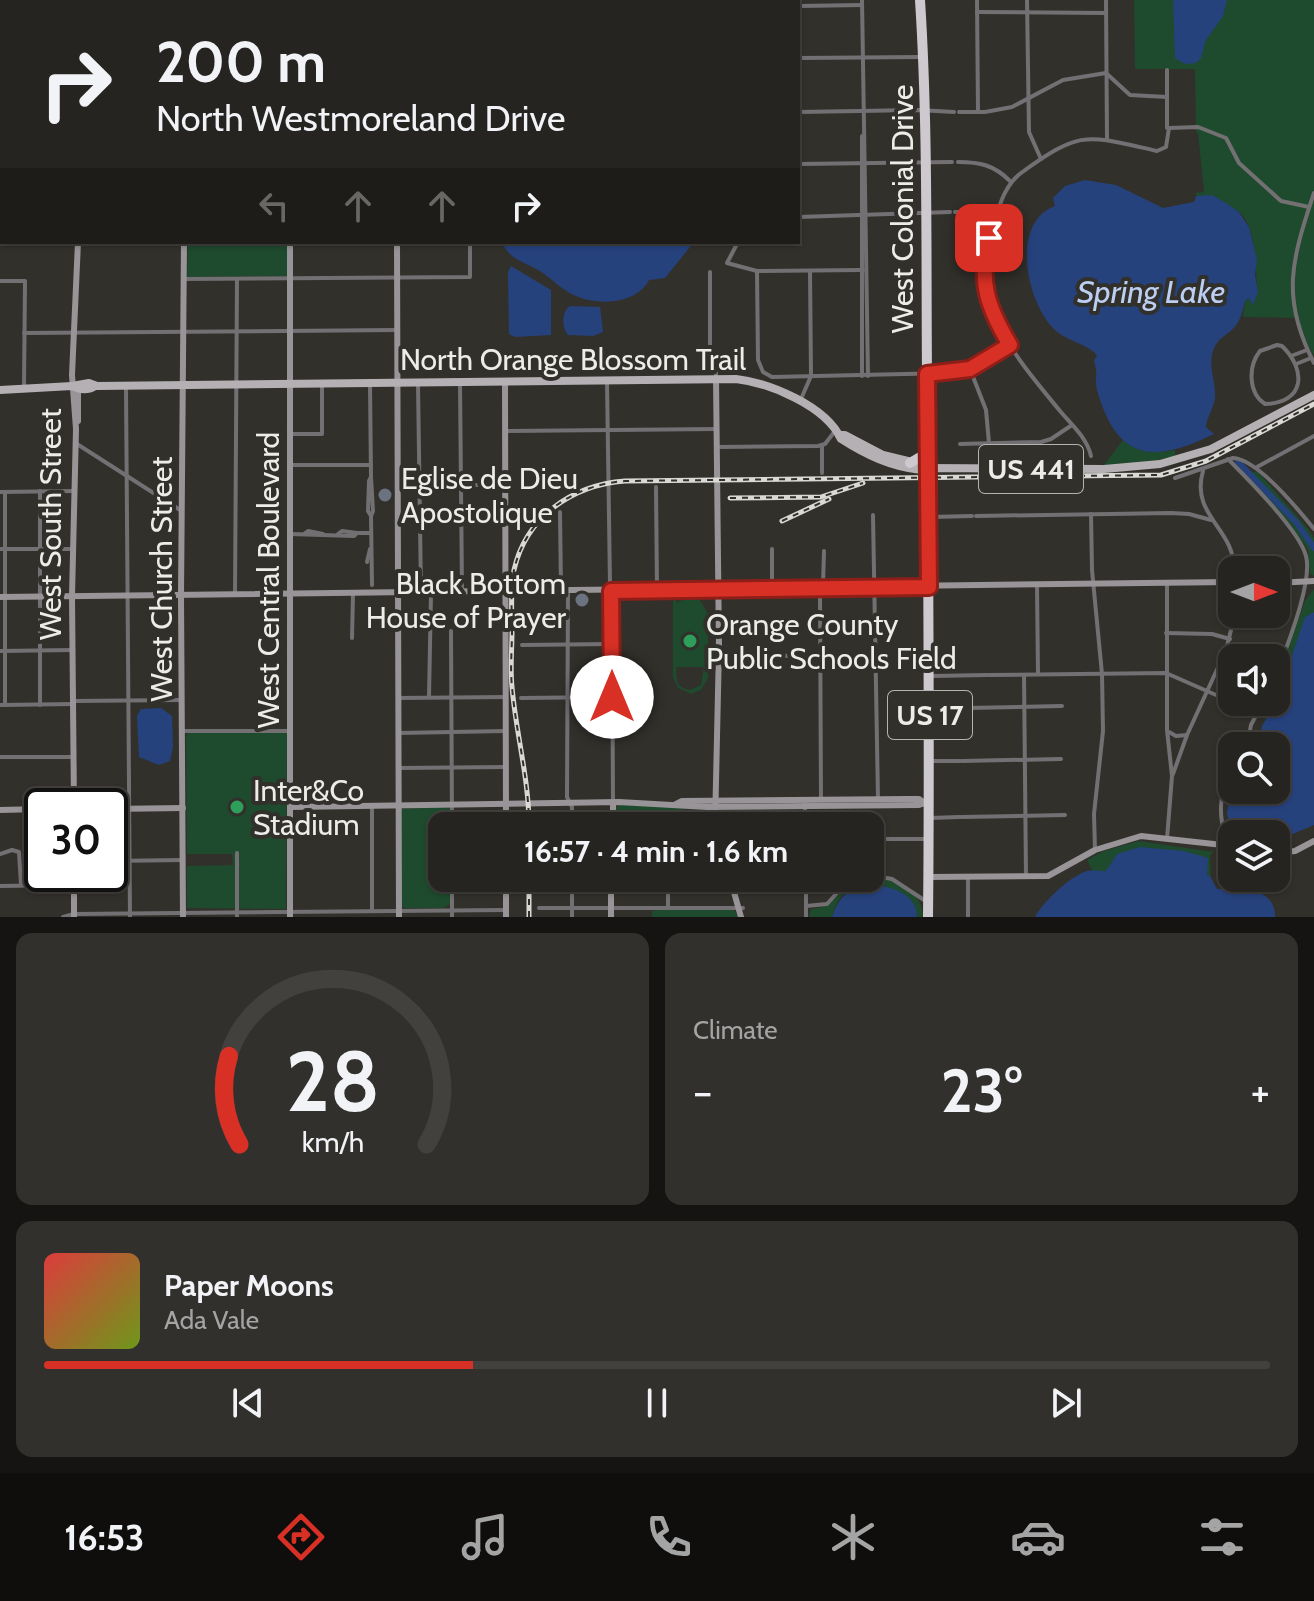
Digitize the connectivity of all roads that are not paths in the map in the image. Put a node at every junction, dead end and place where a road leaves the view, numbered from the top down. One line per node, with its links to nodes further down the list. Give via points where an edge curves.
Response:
1 (920, 0): 11 (highway, West Colonial Drive)
2 (926, 0): 11 (highway, West Colonial Drive)
3 (977, 0): 8 (street)
4 (1027, 0): 9 (street)
5 (1106, 0): 10 (street)
6 (862, 2): 7 (street); 12 (street)
7 (800, 6)
8 (977, 12): 9 (street); 22 (street)
9 (1027, 13): 10 (street); 18 (street)
10 (1106, 13): 16 (street)
11 (924, 28): 13 (highway, West Colonial Drive)
12 (863, 57): 13 (street); 14 (street); 19 (street)
13 (924, 57): 20 (highway, West Colonial Drive)
14 (800, 58)
15 (1167, 70): 17 (street)
16 (1106, 73): 17 (street, via 1130,95); 18 (street, via 1063,80); 24 (street)
17 (1167, 97): 23 (street)
18 (1028, 100): 22 (street); 25 (street, via 1029,132)
19 (863, 110): 20 (street); 21 (street); 27 (street)
20 (924, 111): 22 (street); 26 (highway, West Colonial Drive)
21 (800, 112)
22 (978, 112)
23 (1167, 130): 24 (street, via 1167,144 1161,150); 31 (street, via 1196,127 1221,135 1239,163 1281,201)
24 (1107, 140): 25 (street, via 1076,139)
25 (1041, 159): 29 (street)
26 (926, 162): 27 (street); 29 (street, via 987,165); 33 (highway, West Colonial Drive)
27 (864, 163): 28 (street); 34 (street)
28 (800, 164)
29 (1011, 182): 32 (street)
30 (1314, 193): 31 (street)
31 (1309, 207): 58 (street, via 1293,281 1296,324)
32 (998, 212): 33 (street); 57 (street, via 985,254 985,285)
33 (926, 213): 34 (street); 63 (highway, West Colonial Drive)
34 (864, 215): 35 (street); 42 (street)
35 (800, 217)
36 (78, 244): 56 (street, West South Street)
37 (184, 244): 48 (street, West Church Street)
38 (290, 244): 47 (street, West Central Boulevard)
39 (397, 244): 46 (street)
40 (470, 244): 46 (street, via 470,277)
41 (737, 244): 43 (street, via 727,263)
42 (864, 270): 44 (street); 65 (street)
43 (757, 271): 44 (street); 64 (street, via 758,360 763,372 772,377)
44 (810, 271): 64 (street)
45 (710, 272): 66 (street, via 710,354)
46 (397, 277): 47 (street); 51 (street)
47 (290, 278): 49 (street); 52 (street, West Central Boulevard)
48 (184, 279): 49 (street); 53 (street, West Church Street)
49 (237, 279): 54 (street)
50 (0, 281): 55 (street, via 25,281)
51 (398, 330): 52 (street); 69 (street)
52 (290, 331): 54 (street); 75 (street, West Central Boulevard)
53 (184, 332): 54 (street); 56 (street); 76 (street, West Church Street)
54 (237, 332): 74 (street)
55 (24, 333): 56 (street); 79 (street)
56 (73, 333): 80 (street, West South Street)
57 (1010, 345): 62 (street); 83 (street)
58 (1307, 350): 59 (street); 60 (street)
59 (1291, 356): 61 (street); 61 (street, via 1277,345 1254,359 1251,374 1261,402 1276,403 1296,391)
60 (1313, 360): 61 (street)
61 (1296, 364)
62 (970, 369): 63 (street); 90 (street, via 986,410)
63 (927, 374): 65 (street); 94 (highway, West Colonial Drive)
64 (811, 376): 65 (street); 82 (street)
65 (865, 376)
66 (716, 378): 67 (main road, North Orange Blossom Trail); 82 (main road, North Orange Blossom Trail, via 762,384); 84 (street)
67 (607, 380): 68 (main road, North Orange Blossom Trail); 85 (street)
68 (505, 381): 71 (main road, North Orange Blossom Trail); 86 (street)
69 (398, 382): 70 (main road, North Orange Blossom Trail); 73 (main road, North Orange Blossom Trail); 107 (street)
70 (418, 382): 71 (main road, North Orange Blossom Trail); 108 (street)
71 (460, 382): 109 (street)
72 (322, 383): 73 (main road, North Orange Blossom Trail); 75 (main road, North Orange Blossom Trail); 88 (street, via 322,434)
73 (370, 383): 100 (street)
74 (237, 384): 75 (main road, North Orange Blossom Trail); 76 (main road, North Orange Blossom Trail); 154 (street)
75 (290, 384): 88 (street, West Central Boulevard)
76 (183, 385): 77 (main road, North Orange Blossom Trail); 115 (street, West Church Street)
77 (126, 386): 80 (main road, North Orange Blossom Trail, via 89,383); 105 (street)
78 (0, 387): 79 (main road, North Orange Blossom Trail)
79 (24, 387): 80 (main road, North Orange Blossom Trail)
80 (75, 388): 91 (street, West South Street)
81 (1314, 395): 102 (main road, North Orange Blossom Trail / US 441, via 1211,449 1160,464 1104,469)
82 (799, 401): 87 (main road, North Orange Blossom Trail)
83 (1072, 425): 90 (street, via 1041,442); 96 (street)
84 (716, 429): 85 (street); 95 (street)
85 (608, 430): 86 (street); 146 (street)
86 (505, 431): 110 (street)
87 (837, 433): 93 (street); 98 (main road, North Orange Blossom Trail); 102 (main road, North Orange Blossom Trail, via 875,458)
88 (290, 434): 99 (street, West Central Boulevard)
89 (1314, 436): 101 (street)
90 (989, 443): 92 (street)
91 (76, 444): 105 (street); 113 (street, West South Street)
92 (960, 444)
93 (822, 445): 95 (street); 104 (street)
94 (928, 446): 98 (highway); 102 (highway, West Colonial Drive)
95 (717, 447): 144 (street)
96 (1091, 456)
97 (1228, 459): 101 (street, via 1241,458); 103 (street); 132 (street, via 1301,544)
98 (910, 463): 102 (main road, North Orange Blossom Trail)
99 (290, 465): 100 (street); 123 (street, West Central Boulevard)
100 (371, 465): 122 (street)
101 (1257, 467): 121 (street)
102 (925, 468): 119 (highway, West Colonial Drive / US 17)
103 (1203, 470): 106 (street); 120 (street, via 1201,499)
104 (822, 473)
105 (126, 475): 115 (street); 153 (street)
106 (1175, 478)
107 (398, 485): 108 (street); 148 (street)
108 (420, 485): 109 (street); 149 (street)
109 (461, 485): 110 (street); 151 (street)
110 (506, 485): 147 (street)
111 (656, 487): 143 (street)
112 (40, 491): 113 (street); 114 (street); 125 (street)
113 (74, 491): 126 (street, West South Street)
114 (3, 492): 124 (street)
115 (182, 512): 159 (street, West Church Street)
116 (560, 512): 145 (street)
117 (1091, 514): 119 (street); 120 (street, via 1189,514); 138 (street)
118 (873, 515): 139 (street)
119 (928, 517): 140 (highway, West Colonial Drive / US 17)
120 (1211, 520): 130 (street, via 1230,542)
121 (1314, 529)
122 (370, 533): 123 (street); 127 (street)
123 (290, 534): 155 (street, West Central Boulevard)
124 (3, 548): 125 (street); 156 (street)
125 (39, 548): 126 (street); 157 (street)
126 (73, 549): 158 (street, West South Street)
127 (370, 549): 131 (street); 136 (street)
128 (772, 549): 142 (street)
129 (824, 551): 141 (street)
130 (1232, 556)
131 (367, 562)
132 (1310, 582): 134 (street); 167 (street)
133 (1218, 583): 135 (street)
134 (1290, 583)
135 (1167, 584): 138 (street); 162 (street)
136 (372, 585)
137 (1037, 585): 138 (street); 140 (street); 176 (street)
138 (1093, 585): 177 (street)
139 (875, 587): 140 (street); 141 (street); 213 (street)
140 (929, 587): 178 (highway, West Colonial Drive / US 17)
141 (822, 588): 142 (street); 172 (street)
142 (772, 589): 144 (street)
143 (657, 590): 144 (street); 146 (street)
144 (718, 590): 224 (street)
145 (564, 591): 146 (street); 147 (street); 165 (street)
146 (611, 591): 166 (street)
147 (506, 592): 151 (street); 183 (street)
148 (399, 593): 149 (street); 152 (street); 186 (street)
149 (421, 593): 150 (street)
150 (431, 593): 151 (street); 181 (street)
151 (463, 593)
152 (353, 594): 155 (street); 163 (street)
153 (127, 595): 158 (street); 159 (street); 189 (street)
154 (235, 595): 155 (street); 159 (street)
155 (290, 595): 198 (street, West Central Boulevard)
156 (2, 596): 157 (street); 171 (street)
157 (39, 596): 158 (street); 169 (street)
158 (72, 596): 170 (street, West South Street)
159 (181, 596): 188 (street, West Church Street)
160 (1232, 628): 164 (street)
161 (451, 631): 182 (street)
162 (1166, 633): 164 (street); 174 (street)
163 (352, 638)
164 (1230, 639): 179 (street)
165 (568, 644): 166 (street); 168 (street); 184 (street)
166 (612, 644): 185 (street)
167 (1288, 644)
168 (522, 645)
169 (39, 650): 170 (street); 171 (street); 192 (street)
170 (73, 650): 190 (street, West South Street)
171 (2, 651): 191 (street)
172 (820, 655): 173 (street); 214 (street)
173 (775, 656)
174 (1166, 673): 177 (street); 179 (street); 196 (street)
175 (1024, 674): 176 (street); 178 (street); 194 (street)
176 (1038, 674): 177 (street)
177 (1102, 674): 243 (street)
178 (930, 676): 195 (highway, West Colonial Drive / US 17)
179 (1207, 690): 180 (street); 202 (street)
180 (1218, 695)
181 (429, 697): 182 (street); 186 (street)
182 (452, 697): 183 (street); 201 (street)
183 (506, 697): 199 (street)
184 (568, 697): 185 (street); 187 (street); 216 (street)
185 (612, 697): 217 (street)
186 (398, 698): 200 (street)
187 (521, 698)
188 (182, 700): 189 (street); 197 (street, West Church Street)
189 (128, 701): 190 (street); 225 (street)
190 (74, 702): 192 (street); 204 (street, West South Street)
191 (2, 705): 192 (street)
192 (40, 705)
193 (1062, 706): 194 (street)
194 (1024, 707): 195 (street); 206 (street)
195 (930, 710): 207 (highway, West Colonial Drive / US 17)
196 (1167, 730): 202 (street); 211 (street)
197 (183, 731): 198 (street); 226 (street, West Church Street)
198 (291, 731): 223 (street, West Central Boulevard)
199 (506, 731): 201 (street); 208 (street)
200 (398, 733): 201 (street); 209 (street)
201 (452, 733): 210 (street)
202 (1187, 735): 211 (street)
203 (0, 757): 204 (street)
204 (74, 757): 212 (street, West South Street)
205 (1061, 759): 206 (street)
206 (1025, 760): 207 (street); 236 (street)
207 (930, 761): 215 (highway, West Colonial Drive / US 17)
208 (506, 767): 210 (street); 218 (street)
209 (398, 768): 210 (street); 220 (street)
210 (452, 768): 221 (street)
211 (1172, 776): 240 (street)
212 (74, 788)
213 (878, 799): 214 (street); 215 (street)
214 (821, 800): 219 (street)
215 (927, 802): 219 (street); 237 (highway, West Colonial Drive / US 17)
216 (568, 803): 217 (street); 218 (street); 231 (street)
217 (613, 803): 224 (street, via 682,801); 232 (street)
218 (506, 804): 221 (street); 230 (street)
219 (805, 804): 224 (street); 234 (street)
220 (398, 805): 221 (street); 222 (street); 277 (street)
221 (452, 805): 229 (street)
222 (372, 806): 223 (street); 272 (street)
223 (291, 807): 275 (street, West Central Boulevard)
224 (716, 807): 233 (street)
225 (129, 808): 226 (street); 248 (street)
226 (183, 808): 247 (street, West Church Street)
227 (24, 809): 228 (street)
228 (0, 810)
229 (452, 812)
230 (506, 812)
231 (572, 812)
232 (613, 812)
233 (716, 812)
234 (805, 812)
235 (1065, 815): 236 (street)
236 (1026, 816): 237 (street); 252 (street)
237 (930, 818): 239 (highway, West Colonial Drive / US 17)
238 (884, 839): 239 (street)
239 (930, 839): 250 (highway, West Colonial Drive / US 17)
240 (1167, 839): 242 (street); 243 (street, via 1141,836)
241 (1314, 841): 244 (street)
242 (1218, 845)
243 (1095, 850): 252 (street, via 1052,875)
244 (1290, 852)
245 (237, 853): 274 (street)
246 (0, 854): 253 (street, via 19,852)
247 (183, 860): 248 (street); 280 (street, West Church Street)
248 (130, 861): 279 (street)
249 (884, 877): 264 (street)
250 (929, 877): 251 (street); 264 (highway, West Colonial Drive / US 17)
251 (968, 877): 252 (street); 288 (street)
252 (1026, 877)
253 (21, 885): 254 (street)
254 (0, 886)
255 (74, 892): 278 (street)
256 (452, 892): 271 (street)
257 (506, 892): 273 (street)
258 (572, 892): 269 (street)
259 (611, 892): 266 (street)
260 (668, 892): 267 (street)
261 (736, 892): 270 (street)
262 (806, 892): 265 (street)
263 (838, 892): 265 (street, via 827,904)
264 (928, 904): 287 (highway, West Colonial Drive / US 17)
265 (806, 906): 286 (street)
266 (610, 907): 267 (street); 269 (street); 284 (street)
267 (668, 907): 270 (street)
268 (539, 908): 269 (street)
269 (572, 908): 283 (street)
270 (741, 908): 285 (street)
271 (452, 910): 273 (street); 277 (street); 282 (street)
272 (372, 911): 276 (street); 277 (street)
273 (506, 913)
274 (237, 914): 275 (street); 280 (street)
275 (290, 914): 276 (street)
276 (351, 914)
277 (398, 914)
278 (74, 915): 279 (street); 281 (street)
279 (130, 915): 280 (street)
280 (183, 915)
281 (63, 917)
282 (452, 917)
283 (572, 917)
284 (611, 917)
285 (743, 917)
286 (806, 917)
287 (928, 917)
288 (968, 917)

